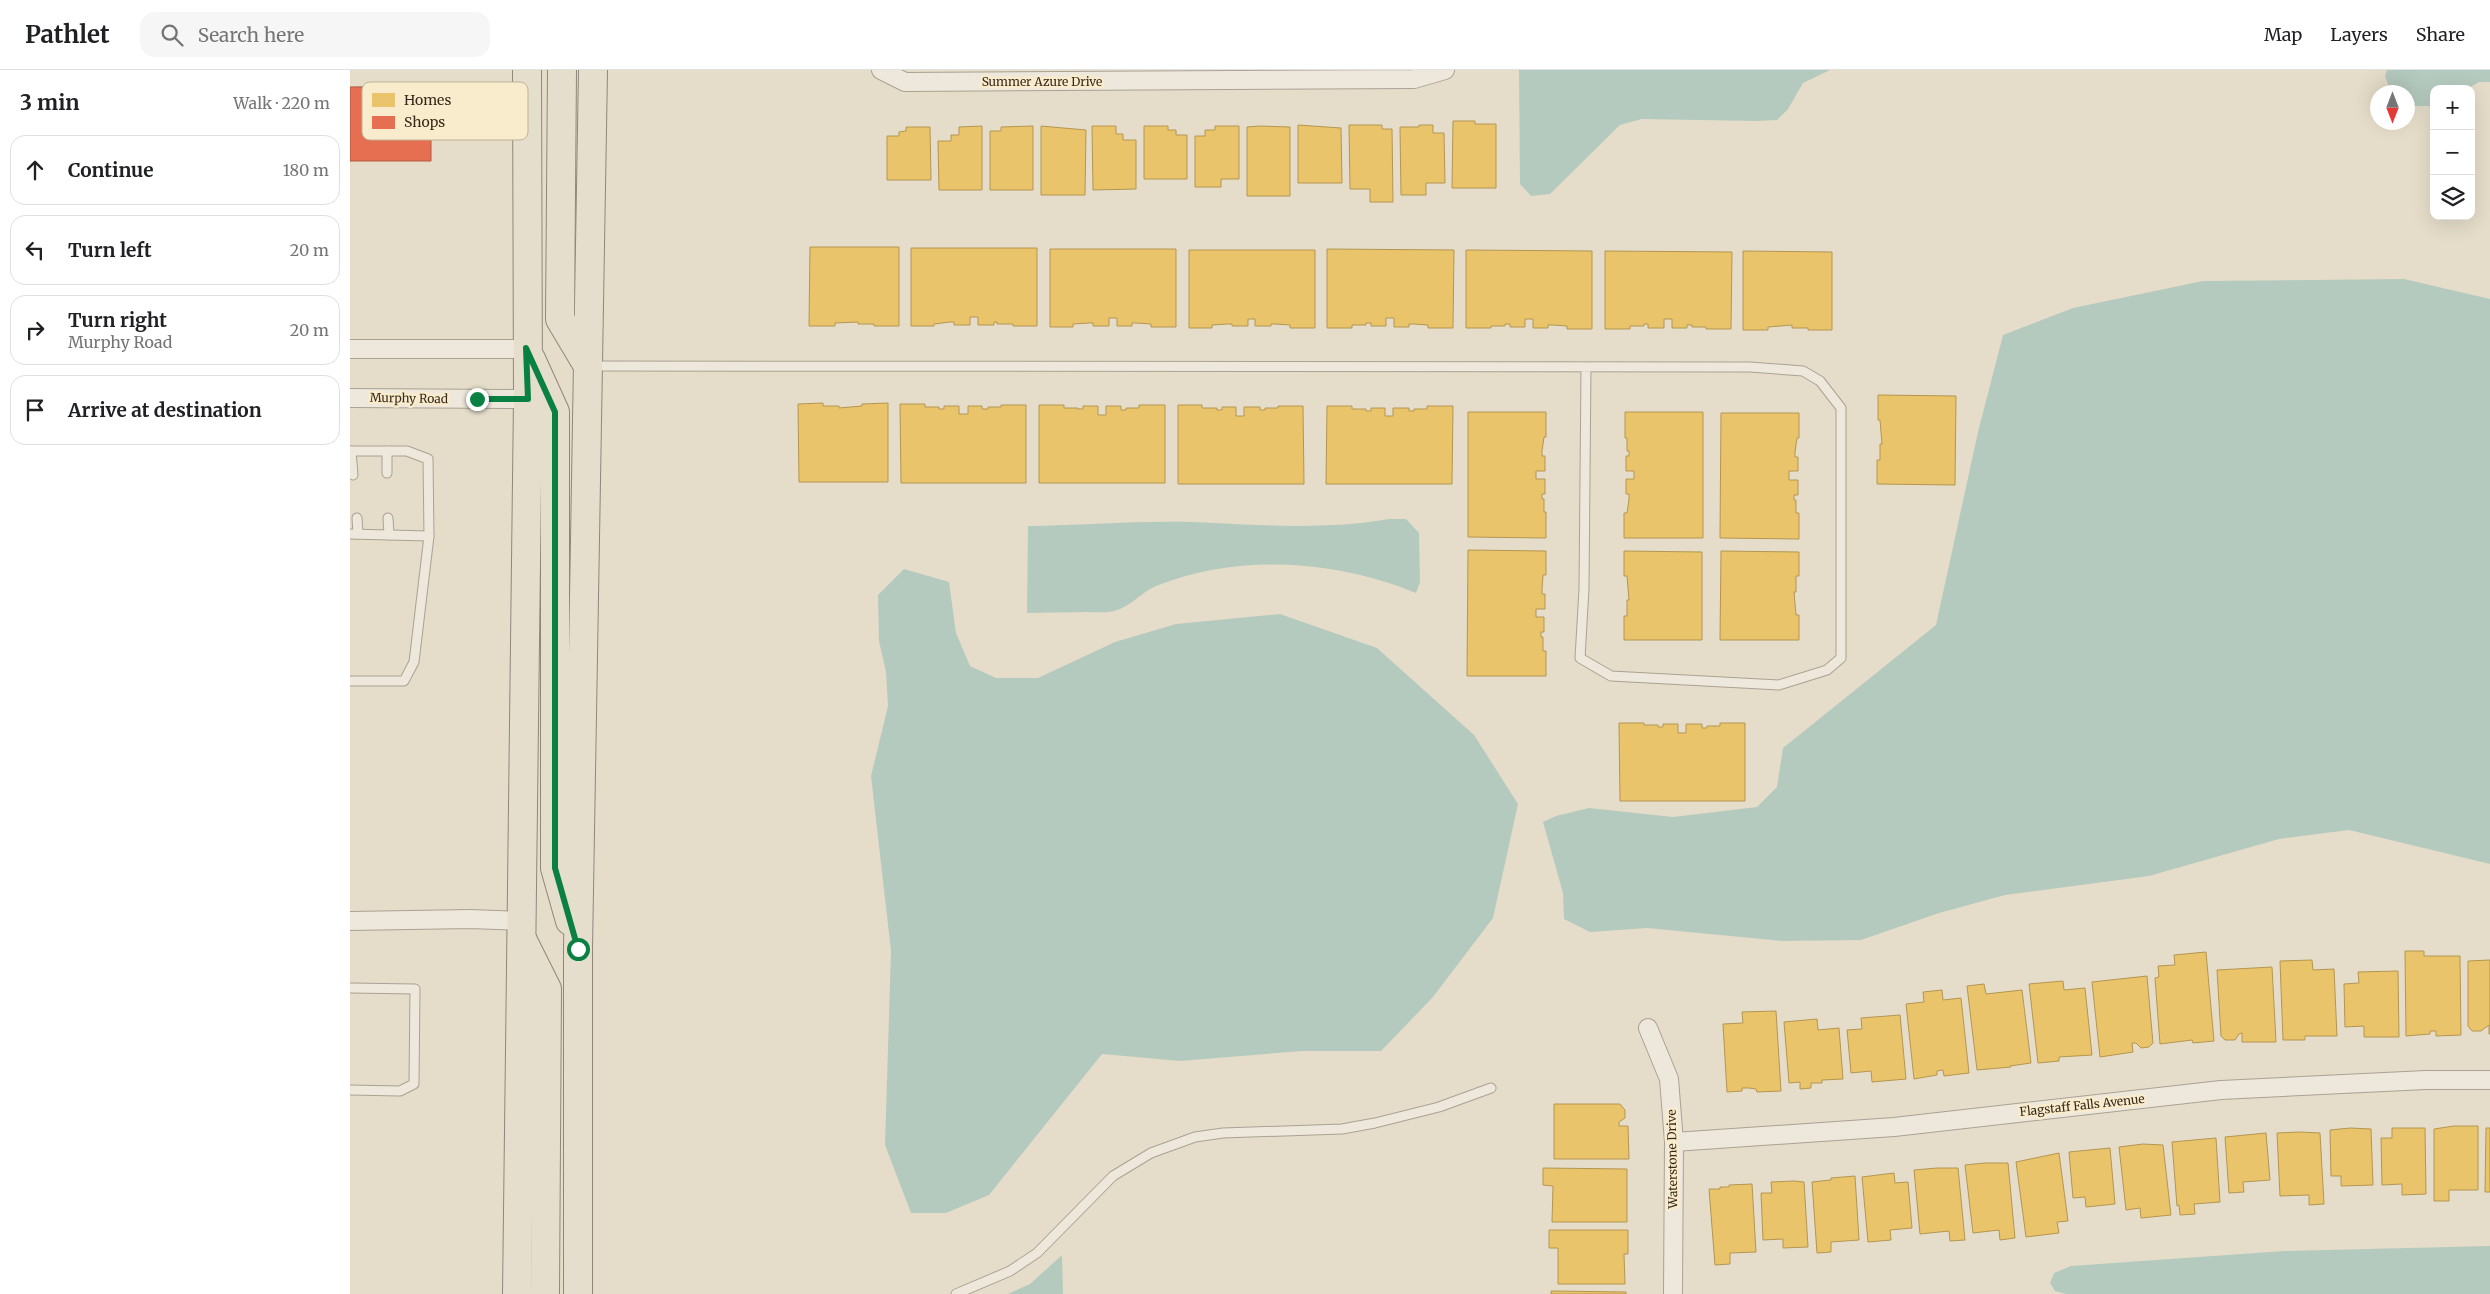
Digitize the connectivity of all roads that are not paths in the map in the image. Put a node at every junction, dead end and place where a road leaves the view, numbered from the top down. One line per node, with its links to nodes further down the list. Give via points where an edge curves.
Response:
1 (562, 70): 9 (main road, via 560,319)
2 (593, 70): 9 (main road)
3 (880, 70): 5 (street, Summer Azure Drive, via 905,82)
4 (1445, 70): 5 (street, Summer Azure Drive, via 1414,79)
5 (1164, 76)
6 (527, 140): 7 (main road)
7 (526, 348): 8 (street); 12 (main road); 25 (main road, via 555,412 555,868)
8 (350, 349)
9 (588, 366): 10 (lane); 25 (main road)
10 (1586, 367): 10 (lane, via 1750,367 1803,371 1820,381 1841,408 1841,658 1827,670 1779,685 1611,676 1580,658 1584,589)
11 (350, 398): 12 (street, Murphy Road)
12 (528, 399): 24 (main road)
13 (350, 451): 14 (lane); 16 (lane)
14 (387, 451): 15 (lane); 21 (lane, via 407,450 428,459)
15 (387, 473)
16 (353, 475)
17 (357, 518): 19 (lane)
18 (388, 518): 20 (lane)
19 (354, 534): 20 (lane)
20 (389, 535): 21 (lane)
21 (429, 536): 22 (lane, via 414,662 404,681)
22 (350, 681)
23 (350, 920): 24 (street, via 470,919)
24 (521, 929): 32 (main road); 33 (main road, via 547,989)
25 (578, 949): 34 (main road)
26 (350, 988): 30 (lane, via 415,989 414,1084 400,1091)
27 (1648, 1028): 31 (street, Waterstone Drive, via 1669,1079)
28 (2490, 1080): 31 (street, Flagstaff Falls Avenue, via 2221,1090 1894,1127)
29 (1491, 1088): 35 (lane, via 1439,1107 1374,1123 1342,1129 1195,1137 1151,1152 1112,1176 1037,1253 1010,1271)
30 (350, 1090)
31 (1674, 1142): 36 (street, Waterstone Drive)
32 (517, 1294)
33 (545, 1294)
34 (578, 1294)
35 (956, 1294)
36 (1673, 1294)

